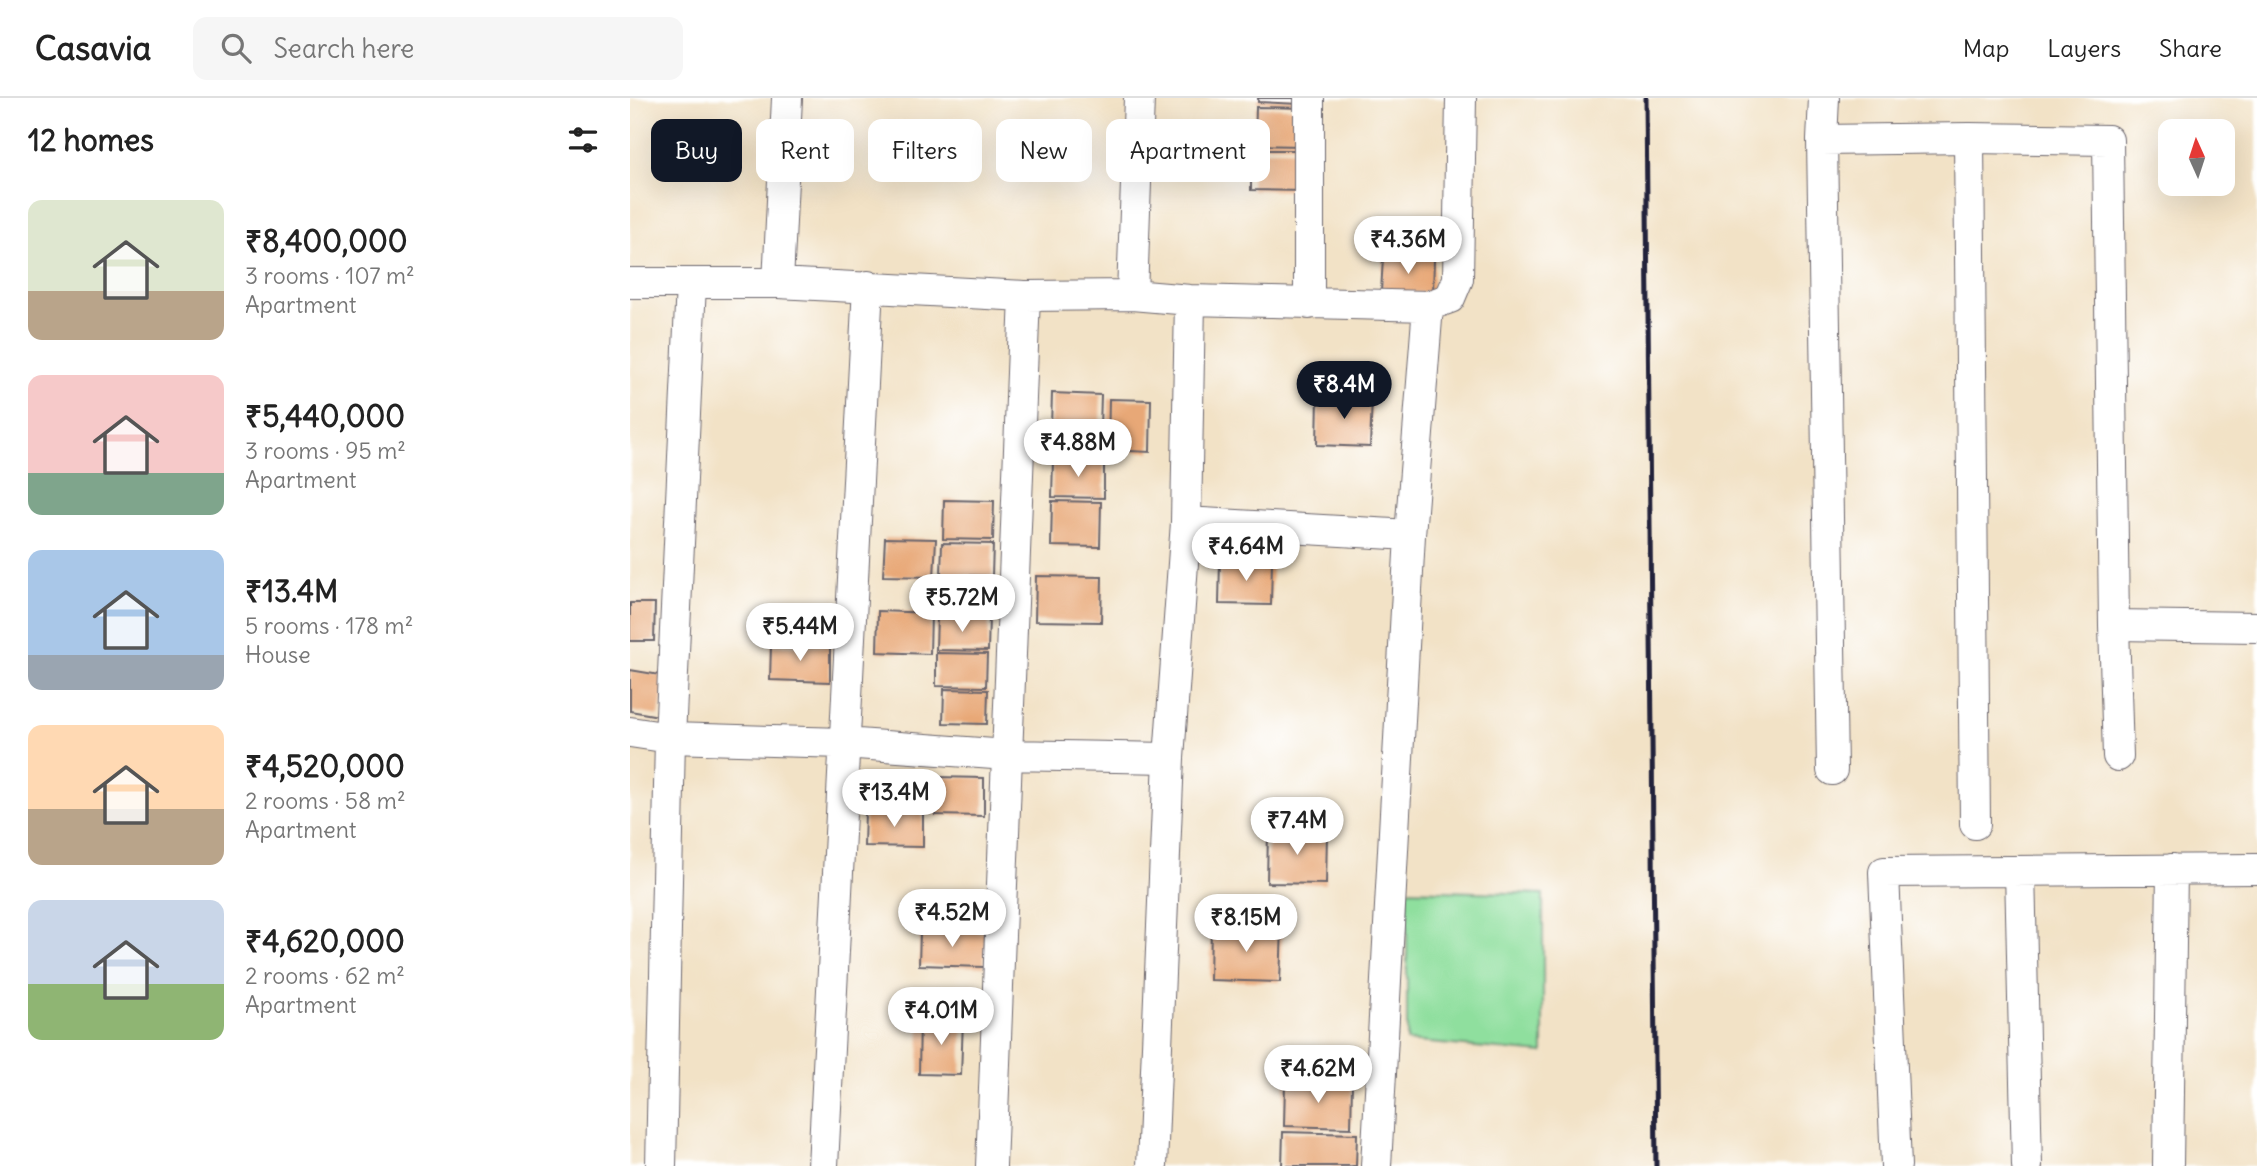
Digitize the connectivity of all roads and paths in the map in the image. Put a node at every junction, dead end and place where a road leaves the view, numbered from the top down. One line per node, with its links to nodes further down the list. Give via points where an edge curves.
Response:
1 (787, 98): 9 (street)
2 (1139, 98): 12 (street)
3 (1309, 98): 15 (street)
4 (1461, 98): 16 (street, via 1458,279 1450,298)
5 (1824, 98): 7 (street)
6 (1969, 138): 7 (street); 19 (street, via 2108,140); 28 (street)
7 (1822, 140): 27 (street)
8 (630, 283): 10 (street)
9 (778, 283): 10 (street); 11 (street)
10 (691, 284): 22 (street)
11 (868, 286): 13 (street); 23 (street)
12 (1132, 295): 13 (street); 14 (street)
13 (1025, 296): 24 (street)
14 (1190, 300): 15 (street); 17 (street)
15 (1309, 304): 16 (street)
16 (1427, 306): 18 (street)
17 (1186, 522): 18 (street); 26 (street)
18 (1410, 535): 36 (street)
19 (2114, 625): 20 (street); 25 (street)
20 (2257, 628)
21 (630, 732): 22 (street)
22 (670, 738): 23 (street); 32 (street)
23 (844, 743): 24 (street); 33 (street)
24 (1007, 755): 26 (street); 34 (street)
25 (2118, 756)
26 (1170, 758): 35 (street)
27 (1832, 770)
28 (1975, 824)
29 (2172, 869): 30 (street); 31 (street); 39 (street)
30 (2257, 869)
31 (2020, 871): 37 (street, via 1884,872); 38 (street)
32 (661, 1166)
33 (823, 1166)
34 (991, 1166)
35 (1152, 1166)
36 (1376, 1166)
37 (1896, 1166)
38 (2027, 1166)
39 (2168, 1166)

